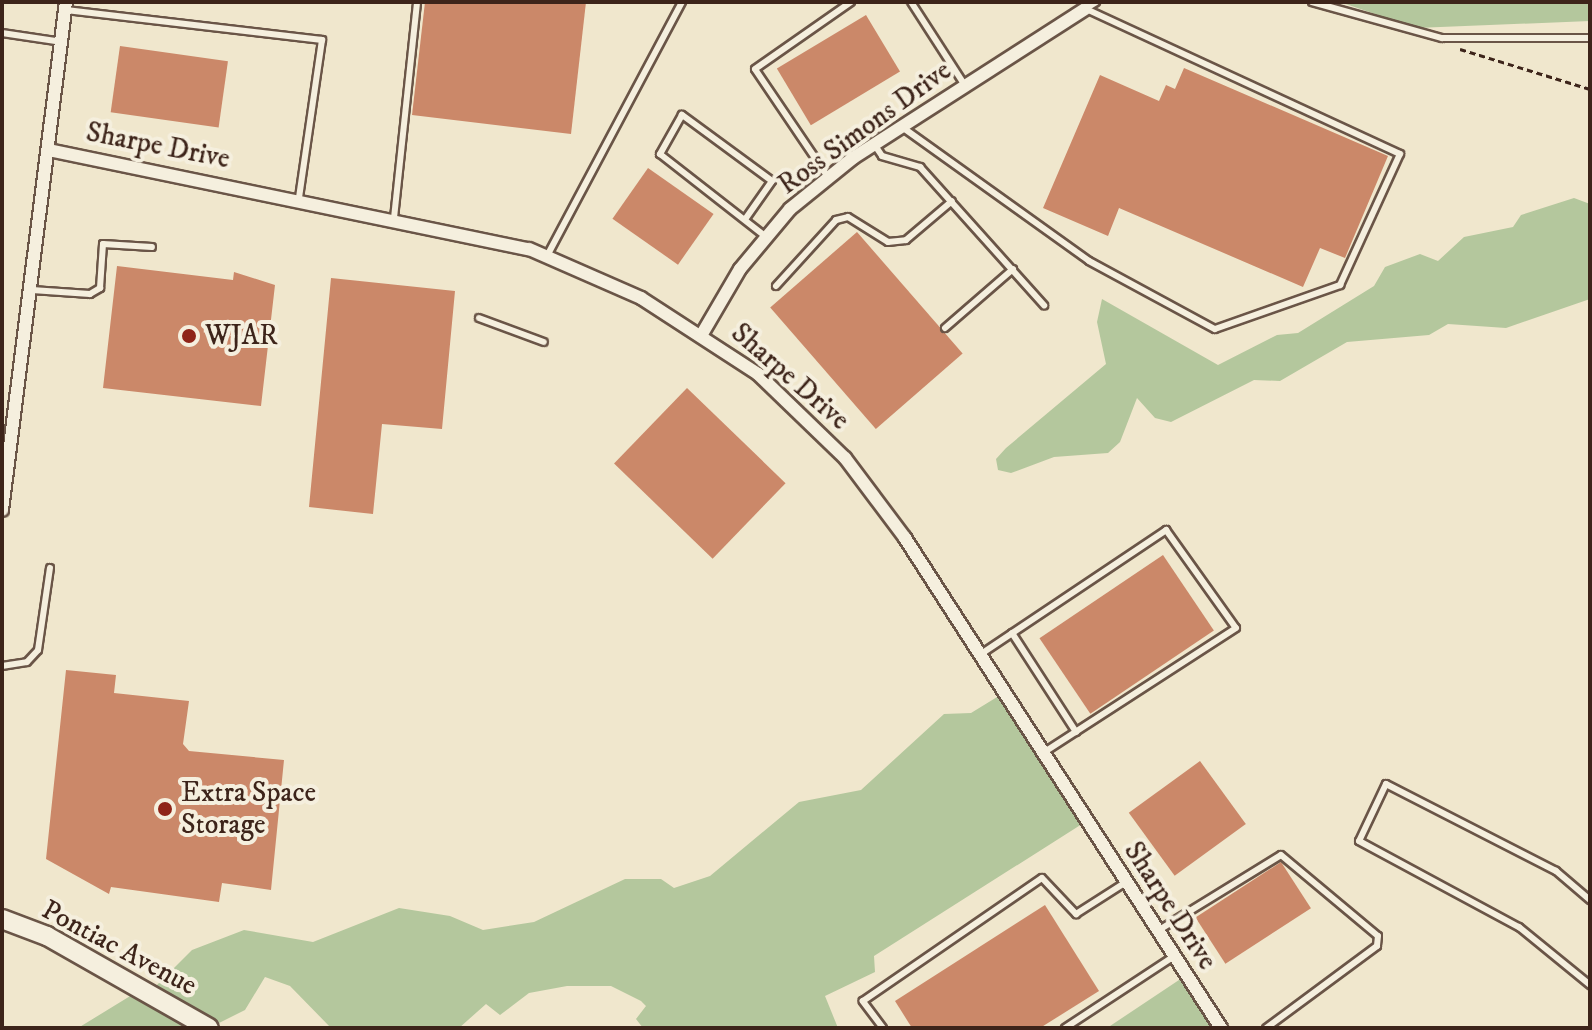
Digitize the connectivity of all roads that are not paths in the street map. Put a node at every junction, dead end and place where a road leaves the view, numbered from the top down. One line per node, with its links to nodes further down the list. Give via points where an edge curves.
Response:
1 (417, 2): 18 (lane)
2 (682, 2): 22 (lane)
3 (851, 2): 15 (lane, via 755,69)
4 (911, 2): 11 (lane)
5 (1312, 2): 9 (lane, via 1442,38)
6 (66, 6): 10 (street); 16 (lane, via 322,40)
7 (1090, 6): 11 (street, Ross Simons Drive); 12 (lane, via 1400,154 1340,285 1215,329 1089,261)
8 (2, 33): 10 (lane)
9 (1590, 38)
10 (62, 42): 14 (street)
11 (964, 84): 12 (street, Ross Simons Drive)
12 (902, 127): 13 (street, Ross Simons Drive)
13 (874, 144): 15 (street, Ross Simons Drive); 17 (lane, via 882,156 920,167)
14 (49, 150): 16 (street, Sharpe Drive); 25 (street)
15 (828, 177): 20 (street, Ross Simons Drive)
16 (299, 197): 18 (street, Sharpe Drive)
17 (952, 201): 23 (lane); 24 (lane, via 906,240 888,242 848,217 836,220)
18 (394, 218): 22 (street, Sharpe Drive)
19 (746, 218): 19 (lane, via 660,154 662,142 682,115 772,181); 20 (lane)
20 (765, 236): 29 (street, Ross Simons Drive)
21 (152, 247): 25 (lane, via 103,244 100,288 90,294)
22 (547, 256): 29 (street, Sharpe Drive)
23 (1013, 269): 26 (lane); 28 (lane)
24 (776, 286)
25 (32, 290): 31 (street)
26 (1044, 305)
27 (479, 318): 30 (lane)
28 (945, 328)
29 (702, 334): 34 (street, Sharpe Drive, via 784,396 845,458)
30 (544, 342)
31 (2, 510)
32 (50, 568): 35 (lane, via 38,650 27,662)
33 (1012, 633): 34 (lane); 36 (lane); 36 (lane, via 1166,530 1236,628)
34 (979, 655): 37 (street, Sharpe Drive)
35 (2, 666)
36 (1076, 732): 37 (lane)
37 (1043, 753): 38 (street, Sharpe Drive)
38 (1126, 882): 41 (street, Sharpe Drive); 45 (lane, via 1076,914 1042,878 863,1001)
39 (1590, 900): 43 (lane, via 1556,871 1386,784 1359,841 1519,927)
40 (2, 919): 44 (main road, Pontiac Avenue)
41 (1158, 931): 42 (street, Sharpe Drive); 48 (lane, via 1281,855 1378,936 1377,946)
42 (1174, 956): 46 (lane); 47 (street, Sharpe Drive)
43 (1590, 985)
44 (202, 1024)
45 (883, 1028)
46 (1065, 1028)
47 (1221, 1028)
48 (1266, 1028)

